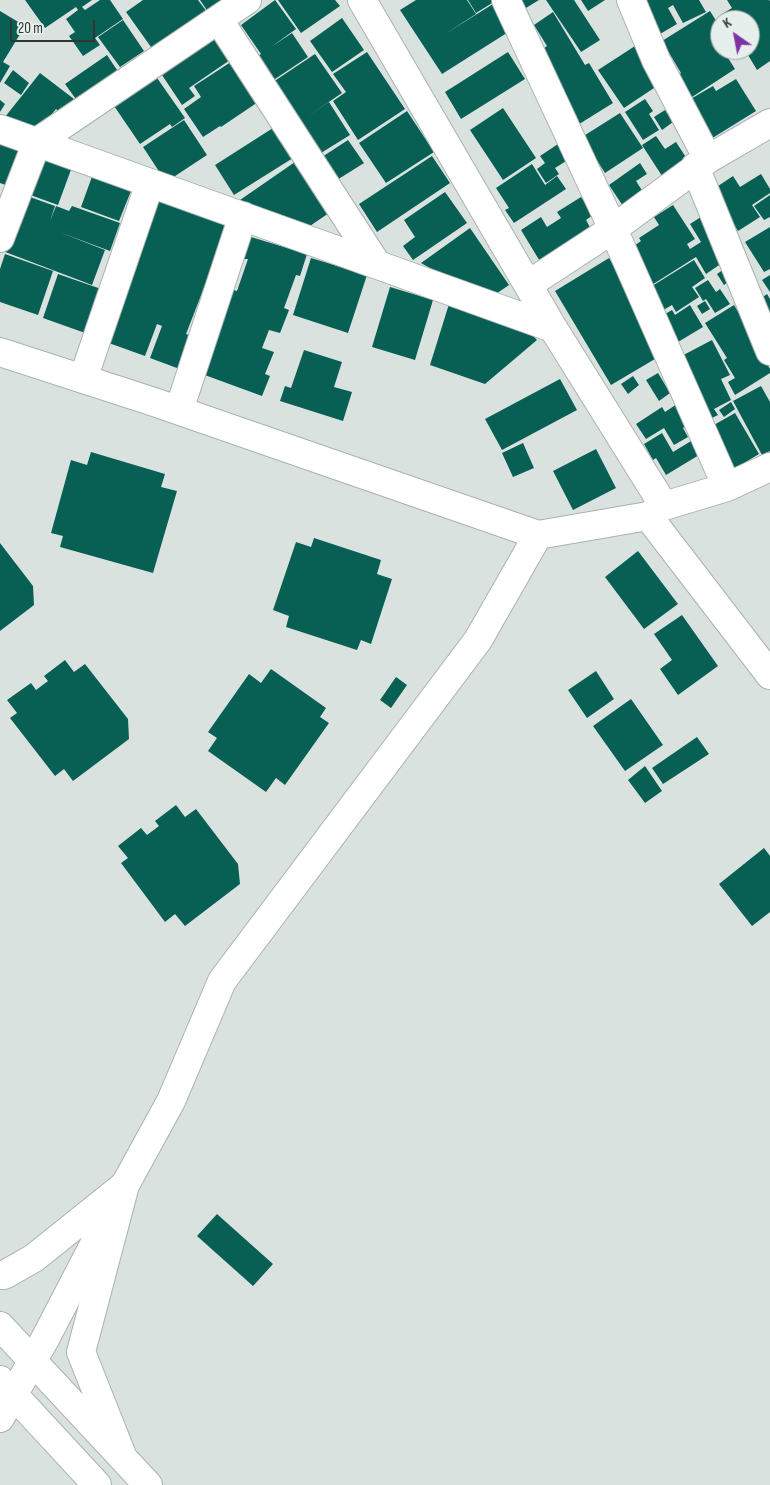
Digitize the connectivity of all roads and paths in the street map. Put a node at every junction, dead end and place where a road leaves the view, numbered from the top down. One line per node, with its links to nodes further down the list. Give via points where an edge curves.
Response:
1 (247, 0): 5 (street)
2 (362, 0): 15 (street)
3 (506, 0): 12 (street)
4 (631, 0): 9 (street)
5 (219, 20): 8 (street); 14 (street)
6 (770, 123): 9 (street)
7 (0, 129): 8 (street)
8 (37, 142): 10 (street); 13 (street)
9 (701, 163): 12 (street); 17 (street)
10 (150, 183): 11 (street); 19 (street)
11 (243, 216): 14 (street); 20 (street)
12 (613, 229): 15 (street); 22 (street)
13 (0, 238)
14 (376, 263): 16 (street)
15 (529, 284): 16 (street)
16 (553, 328): 23 (street)
17 (770, 351)
18 (0, 352): 19 (street)
19 (83, 379): 20 (street)
20 (179, 410): 24 (street)
21 (770, 467): 22 (street)
22 (727, 486): 23 (street)
23 (656, 511): 24 (street); 25 (street)
24 (538, 535): 26 (street, via 478,640 222,981 172,1101)
25 (770, 675)
26 (125, 1185): 27 (street, via 34,1258); 29 (street); 32 (street, via 81,1352)
27 (0, 1275)
28 (0, 1326): 29 (street)
29 (33, 1361): 30 (street); 32 (street)
30 (7, 1387): 31 (street); 33 (street)
31 (0, 1418)
32 (123, 1458): 34 (street)
33 (98, 1485)
34 (148, 1485)

